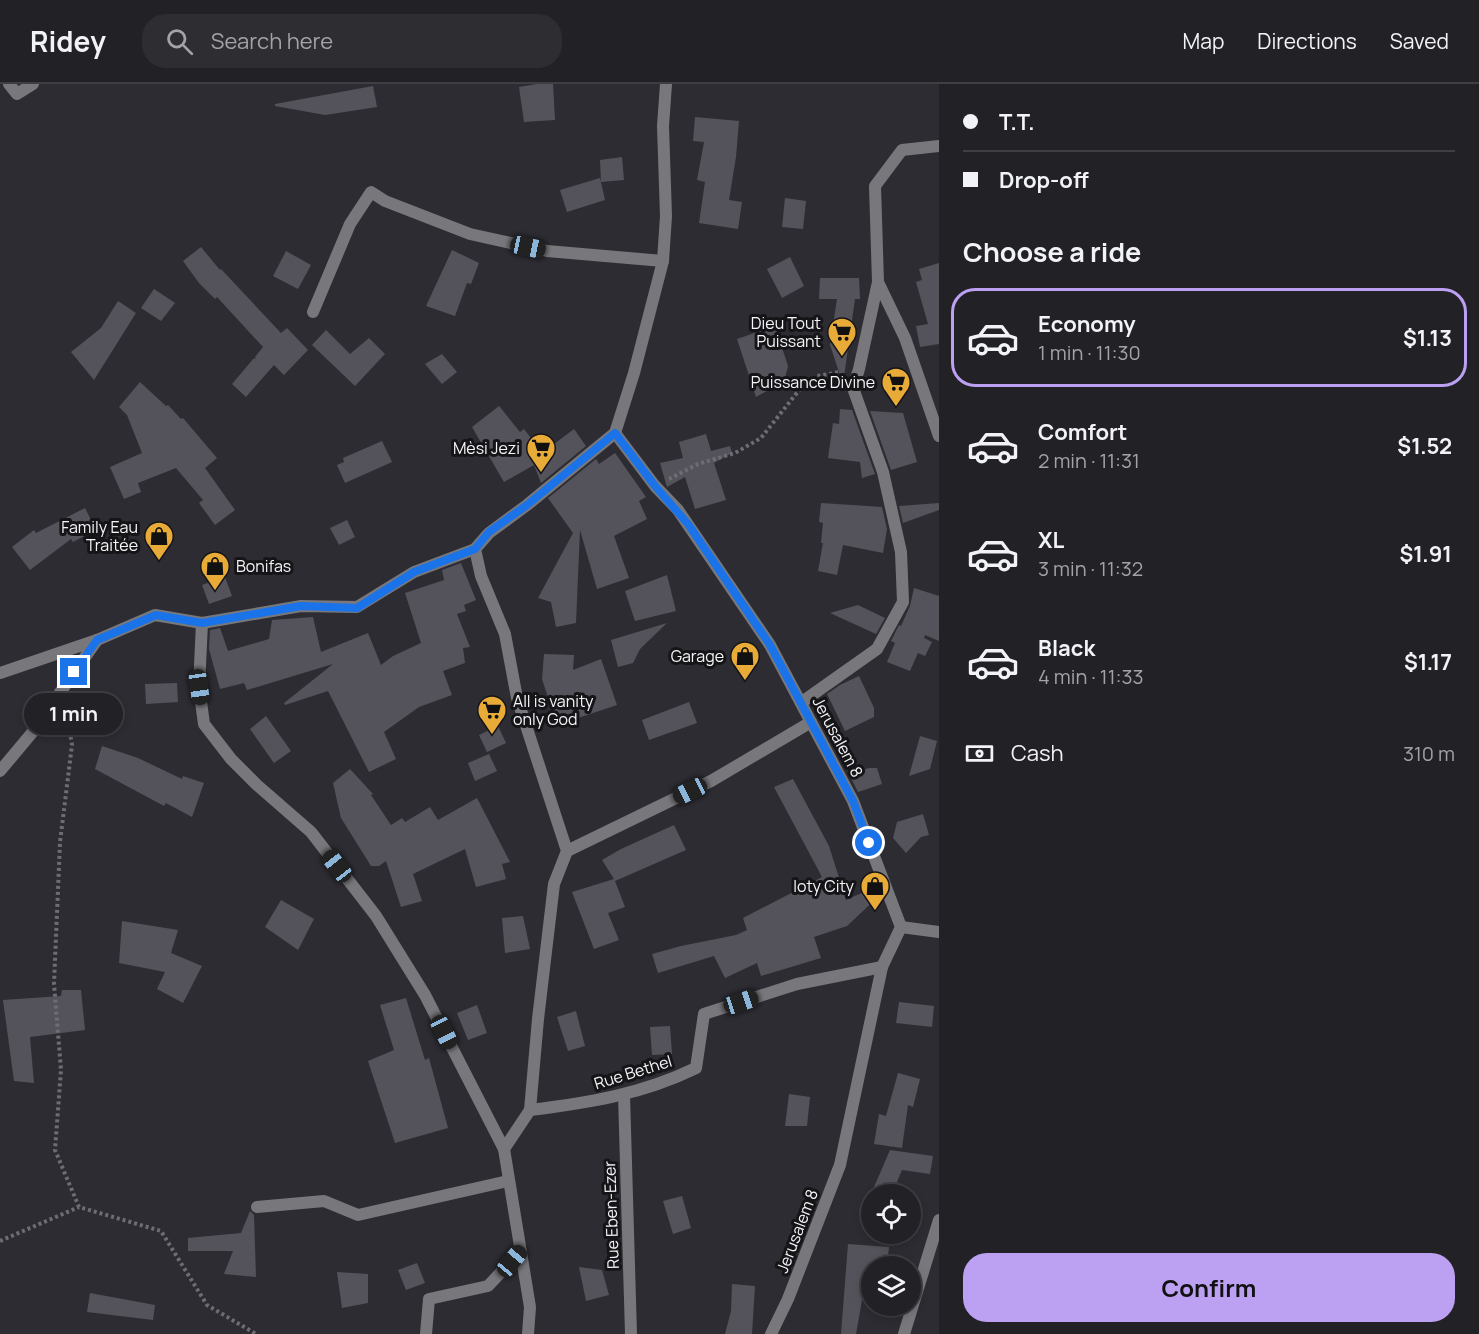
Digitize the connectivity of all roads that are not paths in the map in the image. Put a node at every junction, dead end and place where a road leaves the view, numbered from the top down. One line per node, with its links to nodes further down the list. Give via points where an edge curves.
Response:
1 (9, 84): 2 (street, via 17,94)
2 (33, 84)
3 (666, 84): 5 (street)
4 (939, 146): 6 (street, via 903,150 875,186)
5 (663, 261): 7 (street, via 547,251 470,234 371,192 350,224); 8 (street)
6 (878, 282): 9 (street, via 905,338); 14 (street, via 852,388 883,472 901,552 903,602 877,649)
7 (313, 312)
8 (615, 433): 10 (street, via 489,532); 14 (street, Jerusalem 8, via 705,548 770,645)
9 (939, 436)
10 (475, 549): 11 (street, via 414,572 357,608 301,606); 17 (street, via 481,576 505,634 517,698)
11 (202, 623): 12 (street, via 156,615); 23 (street, via 199,687 204,724 231,759 311,832 376,916 425,995)
12 (97, 640): 13 (street); 16 (street)
13 (0, 674)
14 (802, 702): 15 (street, Jerusalem 8)
15 (811, 722): 17 (street, via 711,781); 18 (street, Jerusalem 8, via 853,801)
16 (0, 771)
17 (567, 851): 22 (street, via 554,884)
18 (901, 927): 19 (street); 20 (street, Jerusalem 8)
19 (939, 932)
20 (882, 967): 21 (street, Rue Bethel, via 797,984 704,1014 696,1068); 31 (street, Jerusalem 8, via 840,1166)
21 (624, 1095): 22 (street, Rue Bethel); 30 (street, Rue Eben-Ezer)
22 (530, 1110): 23 (street)
23 (504, 1149): 24 (street)
24 (508, 1181): 25 (street, via 358,1215 324,1201); 27 (street)
25 (257, 1207)
26 (939, 1220): 32 (street)
27 (521, 1251): 28 (street, via 488,1287 429,1299); 29 (street, via 530,1307)
28 (426, 1334)
29 (528, 1334)
30 (631, 1334)
31 (771, 1334)
32 (904, 1334)

